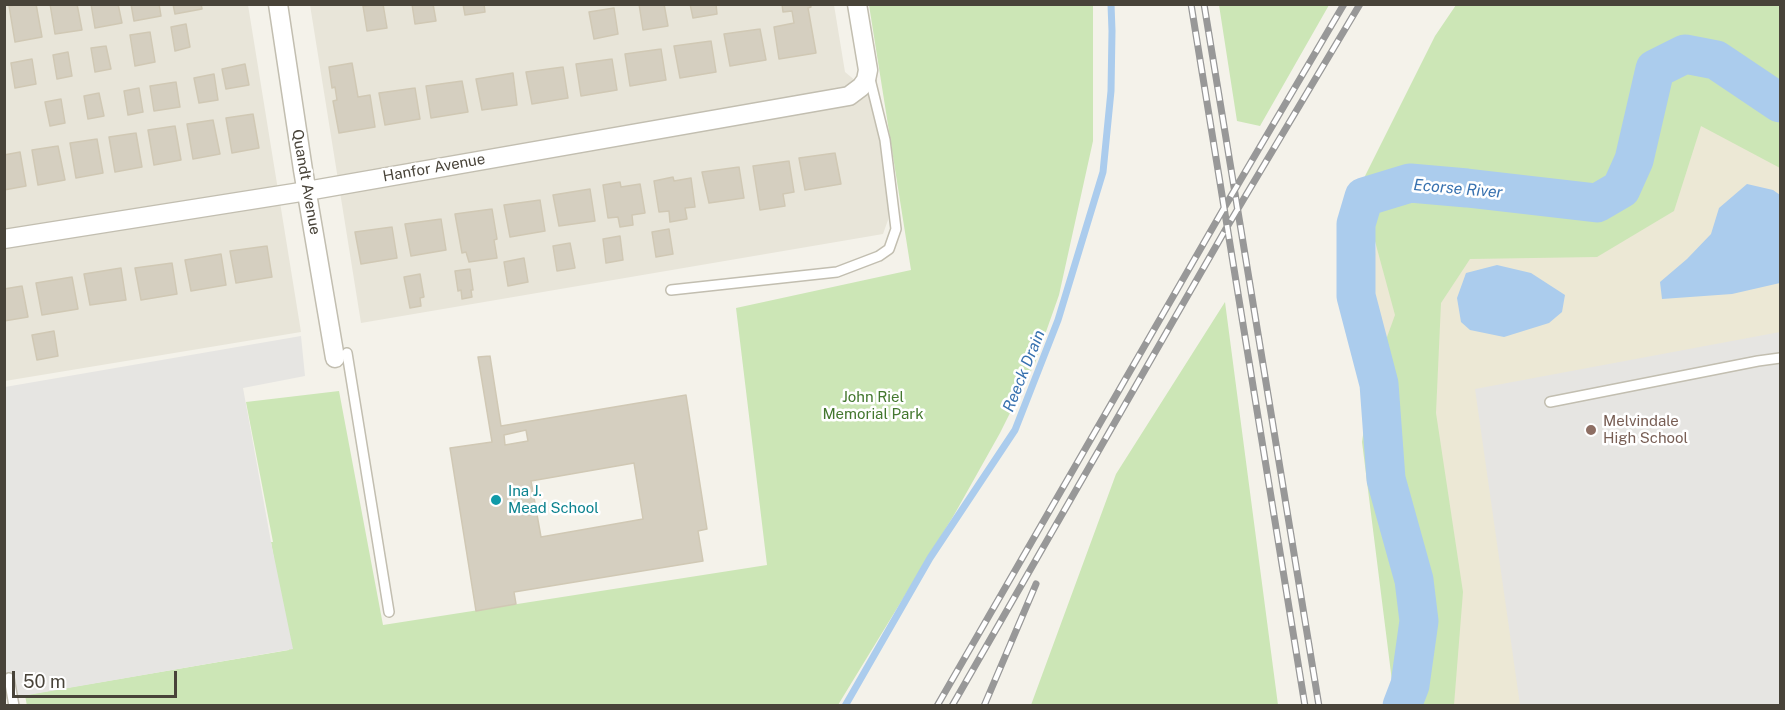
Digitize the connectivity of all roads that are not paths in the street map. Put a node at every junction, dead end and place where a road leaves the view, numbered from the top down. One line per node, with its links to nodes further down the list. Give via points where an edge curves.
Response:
1 (278, 4): 4 (street, Quandt Avenue)
2 (857, 4): 3 (street)
3 (864, 78): 4 (street, Hanfor Avenue, via 849,96); 6 (lane, via 885,140 896,229 889,249 837,272)
4 (307, 190): 5 (street, Hanfor Avenue); 7 (street, Quandt Avenue)
5 (4, 238)
6 (671, 290)
7 (341, 355): 10 (lane)
8 (1780, 358): 9 (lane)
9 (1550, 402)
10 (389, 612)
11 (9, 678): 12 (lane)
12 (14, 705)

